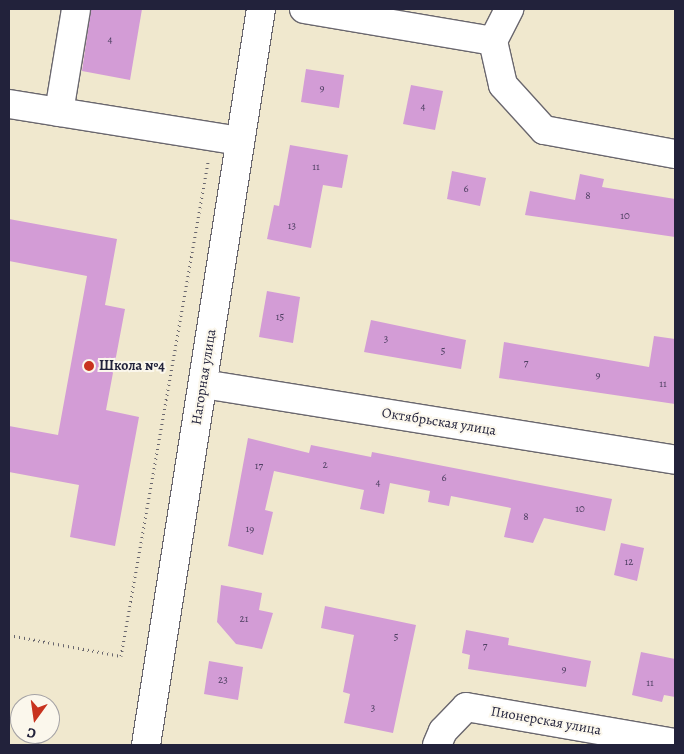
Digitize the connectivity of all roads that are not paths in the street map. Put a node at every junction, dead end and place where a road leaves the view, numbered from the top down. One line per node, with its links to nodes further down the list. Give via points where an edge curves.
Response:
1 (76, 9): 7 (street)
2 (261, 9): 8 (street, Нагорная улица)
3 (304, 9): 5 (street)
4 (509, 9): 5 (street)
5 (493, 41): 9 (street, via 503,85 544,130)
6 (9, 104): 7 (street)
7 (59, 112): 8 (street)
8 (240, 141): 10 (street, Нагорная улица)
9 (675, 154)
10 (202, 384): 11 (street, Октябрьская улица); 13 (street, Нагорная улица)
11 (675, 460)
12 (675, 744): 14 (street, Пионерская улица, via 466,707 443,731)
13 (146, 745)
14 (437, 745)

